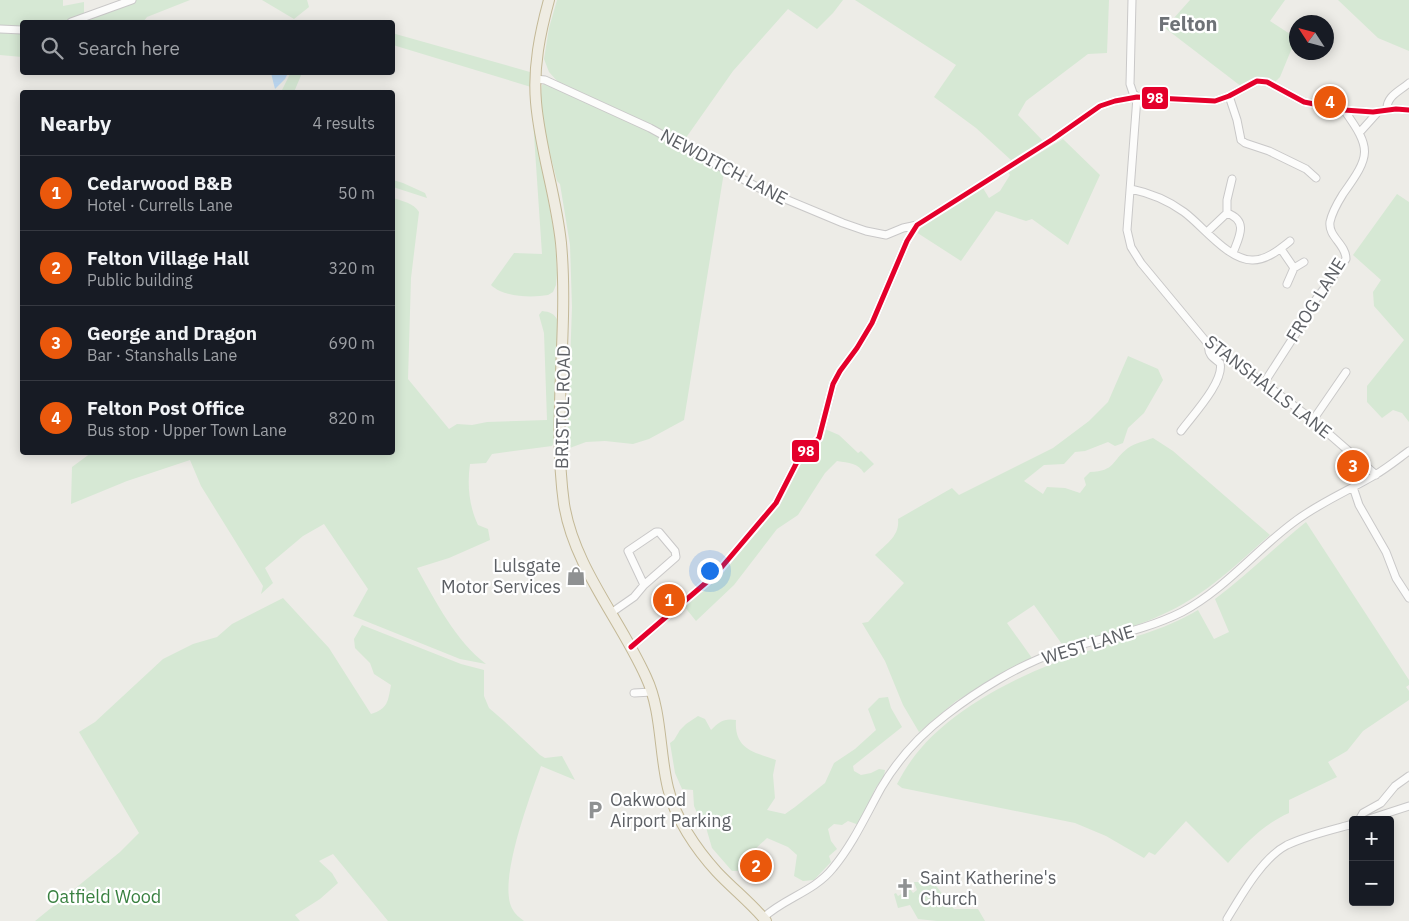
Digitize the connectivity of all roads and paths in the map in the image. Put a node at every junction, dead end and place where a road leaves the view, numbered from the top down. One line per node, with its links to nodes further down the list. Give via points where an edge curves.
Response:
1 (132, 0): 4 (street)
2 (549, 0): 7 (highway, BRISTOL ROAD, via 539,42)
3 (1132, 0): 10 (street, via 1130,84 1132,93)
4 (77, 20)
5 (0, 29): 6 (street)
6 (20, 30)
7 (535, 79): 20 (street, NEWDITCH LANE, via 545,80 642,124 759,188 843,223 886,236); 38 (highway, BRISTOL ROAD, via 563,273 559,440 565,506 579,554)
8 (1409, 84): 12 (street, via 1392,96 1386,104)
9 (1229, 96): 10 (street, NEWDITCH LANE, via 1215,101); 11 (street, NEWDITCH LANE, via 1257,81 1267,82 1304,102); 16 (street, via 1241,140 1306,169)
10 (1137, 97): 18 (street, STANSHALLS LANE); 20 (street, NEWDITCH LANE, via 1100,106)
11 (1344, 110): 14 (street, NEWDITCH LANE); 15 (street, FROG LANE)
12 (1387, 110): 13 (street, NEWDITCH LANE); 14 (street, NEWDITCH LANE)
13 (1409, 110)
14 (1378, 112): 15 (street)
15 (1360, 132): 30 (street, FROG LANE, via 1365,155 1330,223 1332,232 1346,252 1346,259 1311,306)
16 (1316, 178)
17 (1232, 179): 19 (street)
18 (1131, 189): 21 (street, via 1144,191 1173,205); 28 (street, STANSHALLS LANE, via 1127,230 1131,248)
19 (1227, 213): 21 (street); 24 (street, via 1235,216 1241,228)
20 (916, 225): 39 (street, via 872,323 833,384 819,438 799,458 776,503 716,575)
21 (1207, 232): 24 (street, via 1220,246)
22 (1290, 241): 23 (street)
23 (1281, 249): 24 (street, via 1254,261); 26 (street)
24 (1233, 253)
25 (1304, 262): 26 (street)
26 (1294, 268): 27 (street)
27 (1287, 284)
28 (1208, 345): 30 (street, STANSHALLS LANE); 32 (street, via 1210,356 1220,363 1221,374)
29 (1346, 372): 31 (street)
30 (1264, 383): 31 (street, STANSHALLS LANE)
31 (1313, 420): 34 (street, STANSHALLS LANE)
32 (1181, 431)
33 (1409, 452): 34 (street, WEST LANE)
34 (1376, 475): 35 (street, WEST LANE)
35 (1353, 487): 37 (street, via 1359,505); 49 (street, WEST LANE, via 1296,520 1182,612 1128,633 1036,660 952,711 928,730 901,759 849,846 830,871 817,884 780,905)
36 (644, 585): 36 (street, via 676,557 659,532 628,552); 38 (street, via 634,597)
37 (1409, 598)
38 (611, 613): 39 (highway, BRISTOL ROAD)
39 (630, 647): 41 (highway, BRISTOL ROAD)
40 (634, 692): 41 (street)
41 (652, 692): 49 (highway, BRISTOL ROAD, via 668,788 675,809 716,871)
42 (1409, 776): 43 (street)
43 (1383, 801): 45 (street); 46 (street)
44 (1409, 806): 45 (street)
45 (1388, 812): 47 (street)
46 (1361, 816)
47 (1377, 816)
48 (1349, 825): 50 (street, via 1314,834 1279,850 1267,861)
49 (764, 919)
50 (1227, 919)

